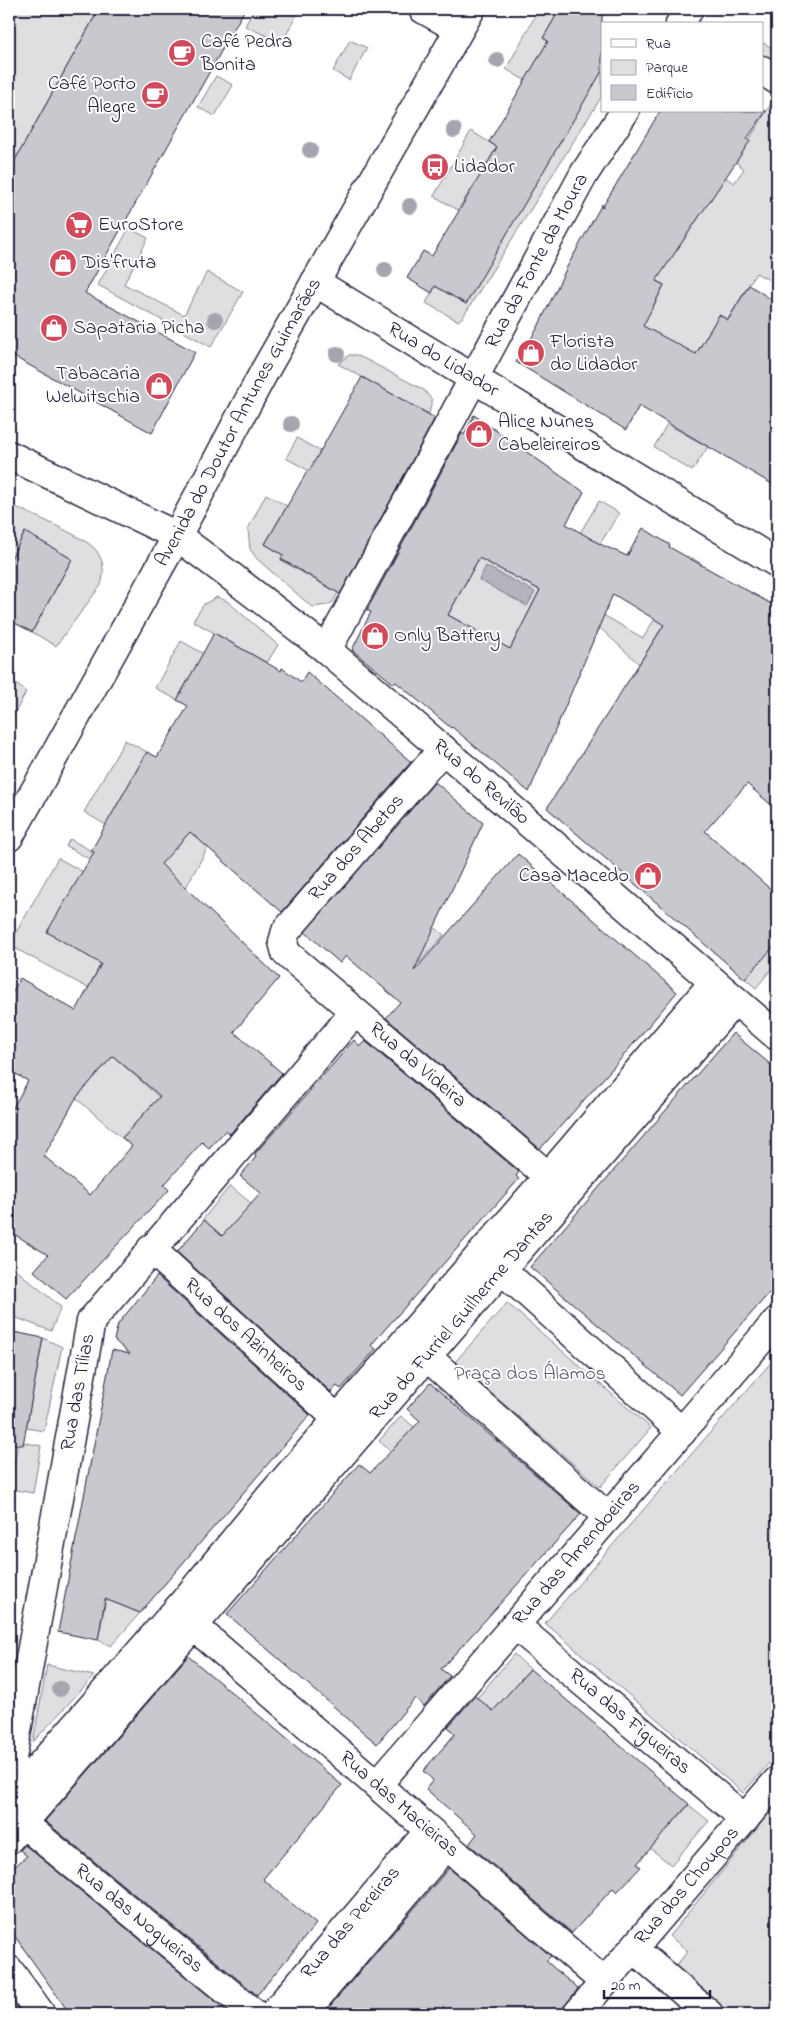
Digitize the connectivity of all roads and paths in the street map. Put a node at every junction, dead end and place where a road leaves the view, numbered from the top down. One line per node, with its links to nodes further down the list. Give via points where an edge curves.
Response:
1 (423, 9): 2 (street)
2 (465, 19): 6 (street, Avenida do Doutor Antunes Guimarães)
3 (764, 71): 4 (street)
4 (777, 80)
5 (624, 112): 7 (street, Rua da Fonte da Moura, via 584,174)
6 (316, 282): 7 (street, Rua do Lidador); 9 (street, Avenida do Doutor Antunes Guimarães)
7 (472, 378): 10 (street, Rua do Lidador); 11 (street, Rua da Fonte da Moura)
8 (9, 455): 9 (street, Rua do Revilão)
9 (177, 536): 11 (street, Rua do Revilão); 13 (street, Avenida do Doutor Antunes Guimarães)
10 (777, 563)
11 (327, 650): 12 (street, Rua do Revilão)
12 (443, 749): 14 (street, Rua dos Abetos, via 286,931 283,942); 15 (street, Rua do Revilão)
13 (9, 837)
14 (286, 953): 17 (street, Rua da Videira)
15 (714, 982): 16 (street, Rua do Revilão); 19 (street, Rua do Furriel Guilherme Dantas)
16 (735, 1000): 18 (street, Rua do Revilão); 19 (street, Rua do Furriel Guilherme Dantas)
17 (354, 1013): 19 (street, Rua da Videira); 20 (street, Rua das Tílias)
18 (777, 1036)
19 (558, 1185): 21 (street, Rua do Furriel Guilherme Dantas); 24 (street, Rua do Furriel Guilherme Dantas)
20 (151, 1249): 24 (street, Rua dos Azinheiros); 29 (street, Rua das Tílias, via 91,1322)
21 (502, 1270): 23 (street, Rua do Furriel Guilherme Dantas); 25 (street)
22 (775, 1327): 25 (street, Rua das Amendoeiras)
23 (427, 1357): 24 (street, Rua do Furriel Guilherme Dantas); 26 (street)
24 (348, 1429): 27 (street, Rua do Furriel Guilherme Dantas, via 268,1499)
25 (682, 1432): 26 (street, Rua das Amendoeiras)
26 (608, 1517): 28 (street, Rua das Amendoeiras)
27 (185, 1618): 31 (street, Rua das Macieiras); 32 (street, Rua do Furriel Guilherme Dantas)
28 (515, 1626): 31 (street, Rua das Amendoeiras); 33 (street, Rua das Figueiras)
29 (9, 1774)
30 (777, 1781): 33 (street, Rua dos Choupos)
31 (377, 1786): 34 (street, Rua das Macieiras)
32 (12, 1818): 40 (street, Rua das Nogueiras)
33 (745, 1819): 35 (street, Rua dos Choupos)
34 (438, 1838): 37 (street, Rua das Macieiras); 41 (street, Rua das Pereiras); 42 (street, Rua das Pereiras)
35 (635, 1950): 37 (street, Rua dos Choupos); 43 (street)
36 (9, 1970): 39 (street)
37 (604, 1982): 38 (street, Rua dos Choupos)
38 (581, 2013)
39 (41, 2014)
40 (255, 2014)
41 (273, 2014)
42 (303, 2014)
43 (709, 2014)

